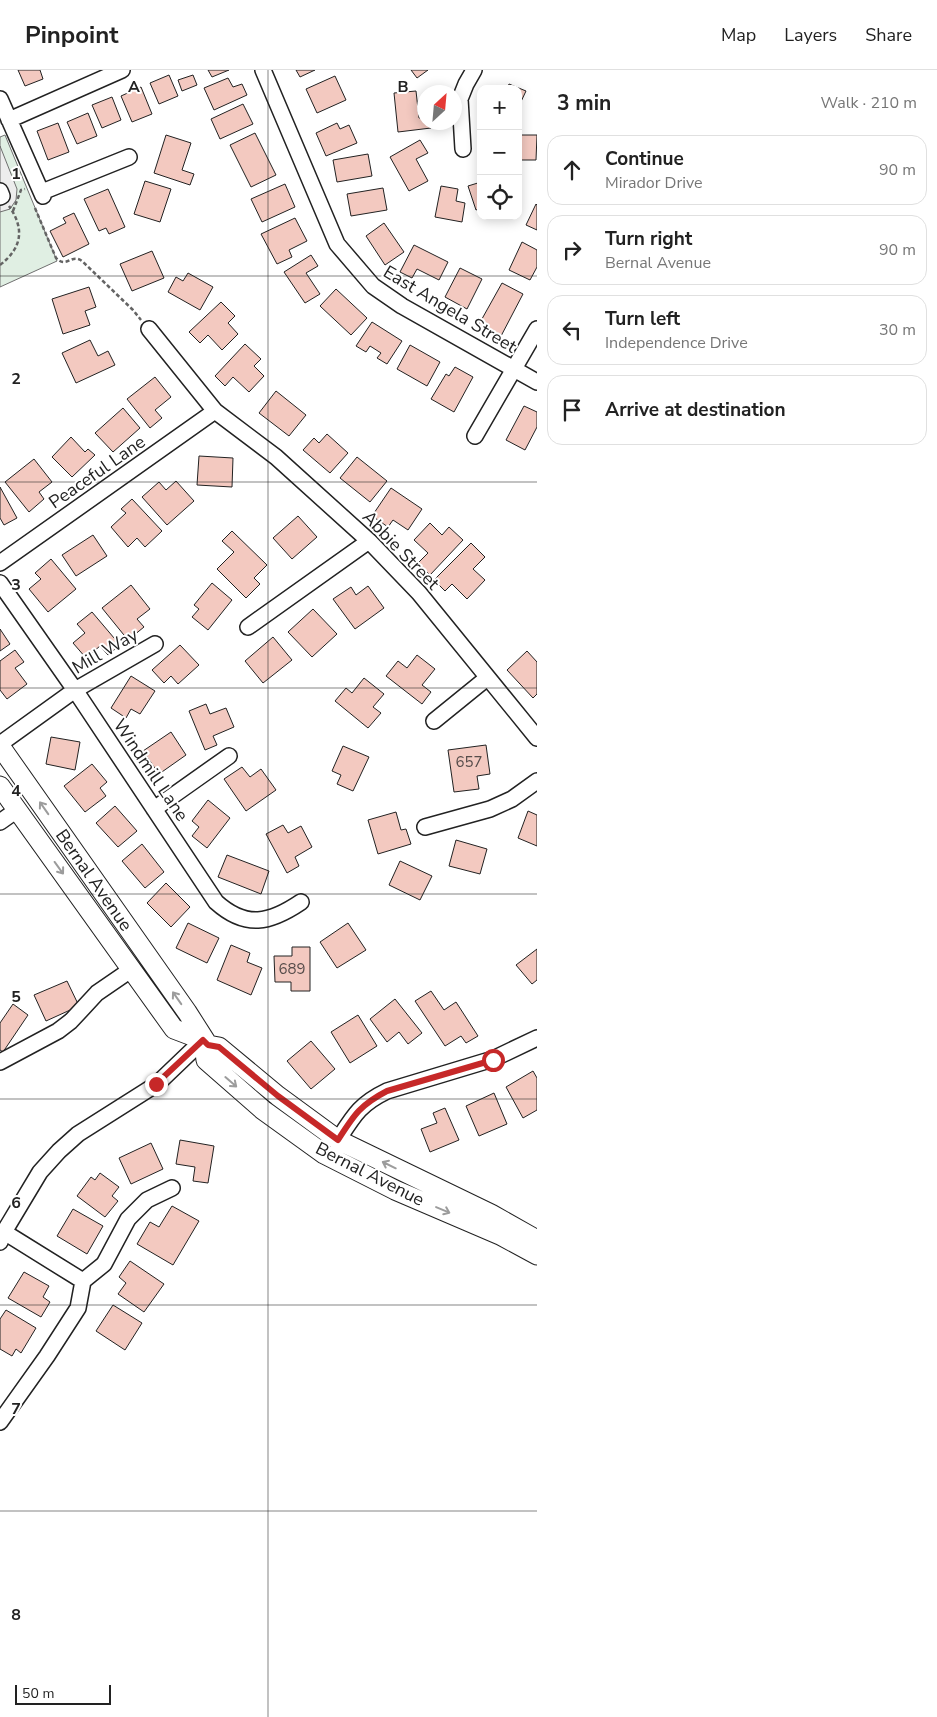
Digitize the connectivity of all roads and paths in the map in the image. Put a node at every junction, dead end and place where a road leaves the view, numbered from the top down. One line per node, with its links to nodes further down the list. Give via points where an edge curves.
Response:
1 (122, 70): 5 (street)
2 (263, 70): 14 (street, East Angela Street, via 337,244 373,286)
3 (474, 70): 6 (street, via 460,99)
4 (0, 99): 5 (street)
5 (9, 120): 8 (street)
6 (463, 149)
7 (129, 156): 8 (street)
8 (39, 194): 10 (path, via 21,190); 12 (path, via 56,258 66,263 79,258)
9 (1, 195): 10 (path)
10 (13, 212): 11 (path, via 18,221 19,241)
11 (0, 265)
12 (149, 329): 16 (street, Abbie Street)
13 (537, 329): 14 (street)
14 (514, 370): 15 (street, East Angela Street); 17 (street)
15 (537, 382)
16 (215, 411): 18 (street, Abbie Street, via 276,457); 19 (street, Peaceful Lane)
17 (475, 436)
18 (369, 541): 21 (street); 23 (street, Abbie Street, via 419,593)
19 (0, 563)
20 (0, 583): 24 (street, Windmill Lane)
21 (248, 627)
22 (155, 644): 24 (street, Mill Way)
23 (487, 678): 25 (street); 26 (street, Abbie Street)
24 (74, 690): 27 (street, Mill Way); 31 (street, Windmill Lane)
25 (434, 721)
26 (537, 738)
27 (0, 745): 38 (main road, Bernal Avenue, one-way to 27)
28 (229, 756): 31 (street)
29 (537, 781): 34 (street, via 490,810)
30 (0, 786): 32 (main road, Bernal Avenue)
31 (154, 809): 35 (street, Windmill Lane, via 216,902 224,909 246,919 272,919)
32 (17, 810): 33 (street); 36 (main road, Bernal Avenue, one-way to 36)
33 (0, 822)
34 (425, 827)
35 (301, 902)
36 (132, 969): 38 (main road, Bernal Avenue, via 174,1029); 39 (street, via 97,993 58,1031)
37 (537, 1038): 40 (street, via 493,1060 370,1099 357,1110)
38 (206, 1042): 40 (main road, Bernal Avenue, via 219,1047); 42 (street, via 156,1084 78,1134 59,1151 40,1172); 44 (main road, Bernal Avenue, one-way to 44, via 206,1060 263,1110 324,1154)
39 (0, 1062)
40 (338, 1140): 43 (main road, Bernal Avenue, one-way to 40, via 491,1214)
41 (172, 1188): 45 (street, via 147,1200 128,1219 104,1264)
42 (1, 1237): 45 (street)
43 (537, 1240)
44 (537, 1255)
45 (83, 1281): 46 (street, via 78,1308)
46 (0, 1422)

